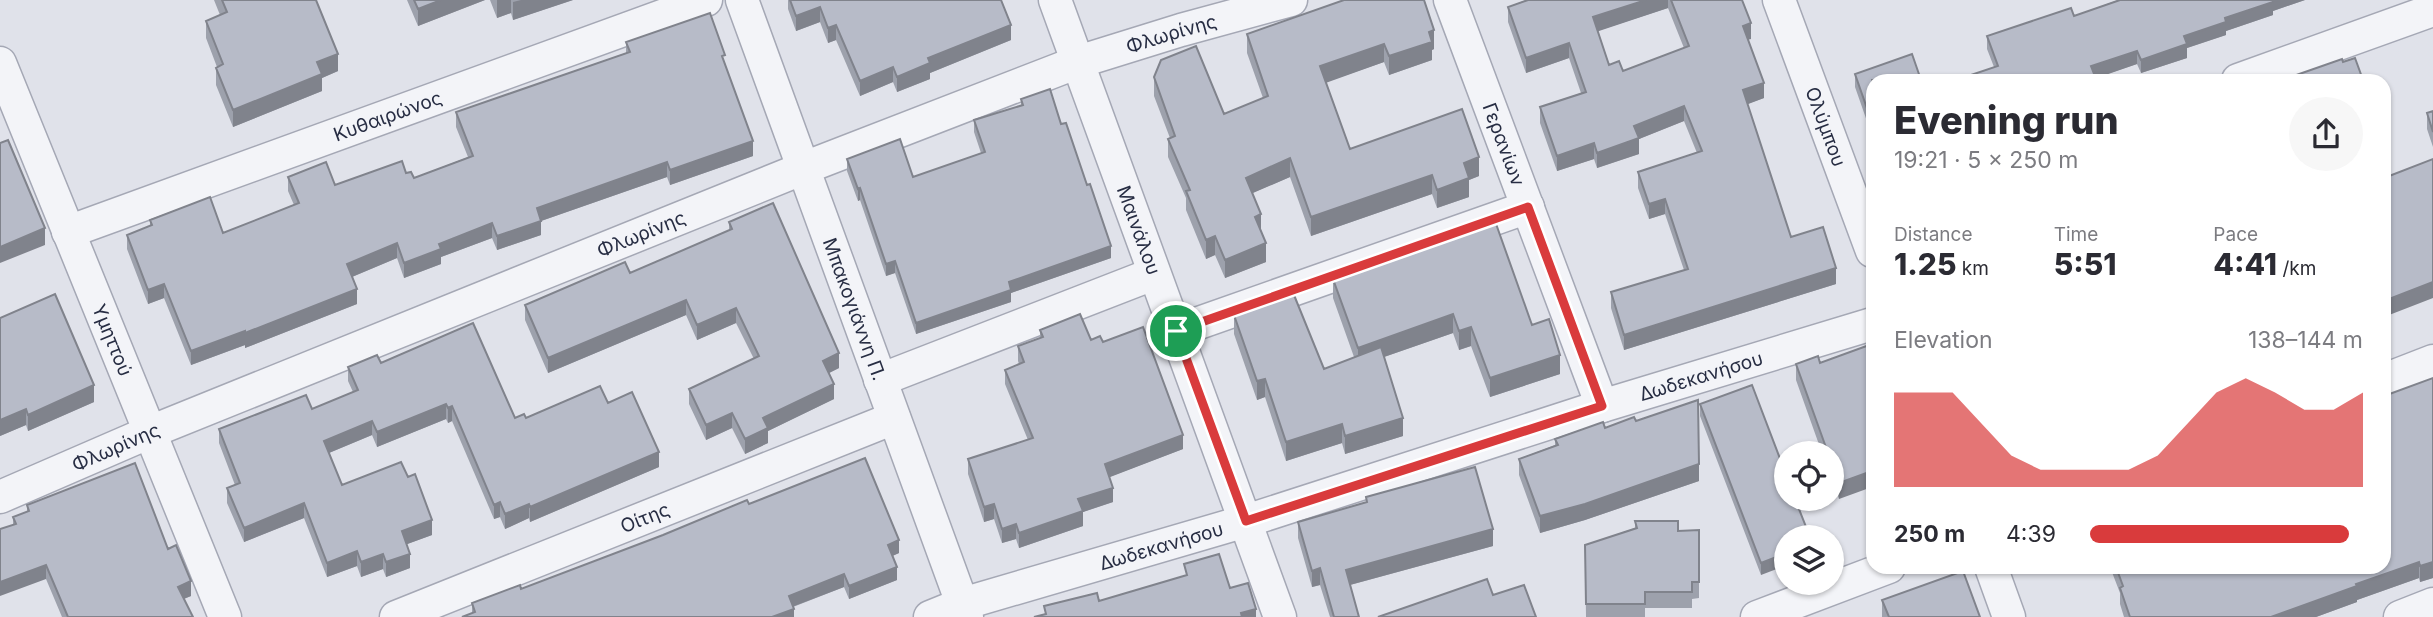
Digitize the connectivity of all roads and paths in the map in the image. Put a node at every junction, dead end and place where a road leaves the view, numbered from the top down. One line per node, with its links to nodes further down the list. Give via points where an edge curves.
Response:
1 (706, 0): 15 (street, Κυθαιρώνος)
2 (742, 0): 12 (street, Μπακογιάννη Π.)
3 (1055, 0): 9 (street, Μαινάλου)
4 (1291, 0): 9 (street, Φλωρίνης)
5 (1450, 0): 13 (street, Γερανίων)
6 (1779, 0): 14 (street, Ολύμπου)
7 (2433, 10): 10 (street)
8 (0, 62): 11 (street, Υμηττού)
9 (1078, 62): 12 (street, Φλωρίνης); 16 (street, Μαινάλου)
10 (2255, 74)
11 (8, 106): 15 (street, Υμηττού)
12 (804, 168): 21 (street, Μπακογιάννη Π.); 24 (street, Φλωρίνης)
13 (1528, 207): 18 (street); 22 (street, Γερανίων)
14 (1866, 216)
15 (68, 232): 24 (street, Υμηττού)
16 (1153, 274): 18 (street, Μαινάλου); 21 (street)
17 (1866, 326): 22 (street, Δωδεκανήσου)
18 (1176, 331): 26 (street, Μαινάλου)
19 (2433, 361): 20 (street)
20 (2391, 377)
21 (880, 380): 23 (street, Μπακογιάννη Π.)
22 (1602, 406): 26 (street, Δωδεκανήσου)
23 (894, 418): 30 (street, Μπακογιάννη Π.); 32 (street, Οίτης)
24 (150, 432): 25 (street, Φλωρίνης); 31 (street, Υμηττού)
25 (0, 496)
26 (1246, 521): 30 (street, Δωδεκανήσου); 34 (street, Μαινάλου)
27 (1871, 574): 35 (street)
28 (1994, 574): 36 (street)
29 (2433, 604): 37 (street)
30 (964, 610): 33 (street, Δωδεκανήσου)
31 (225, 617)
32 (396, 617)
33 (930, 617)
34 (1280, 617)
35 (1757, 617)
36 (2009, 617)
37 (2400, 617)

